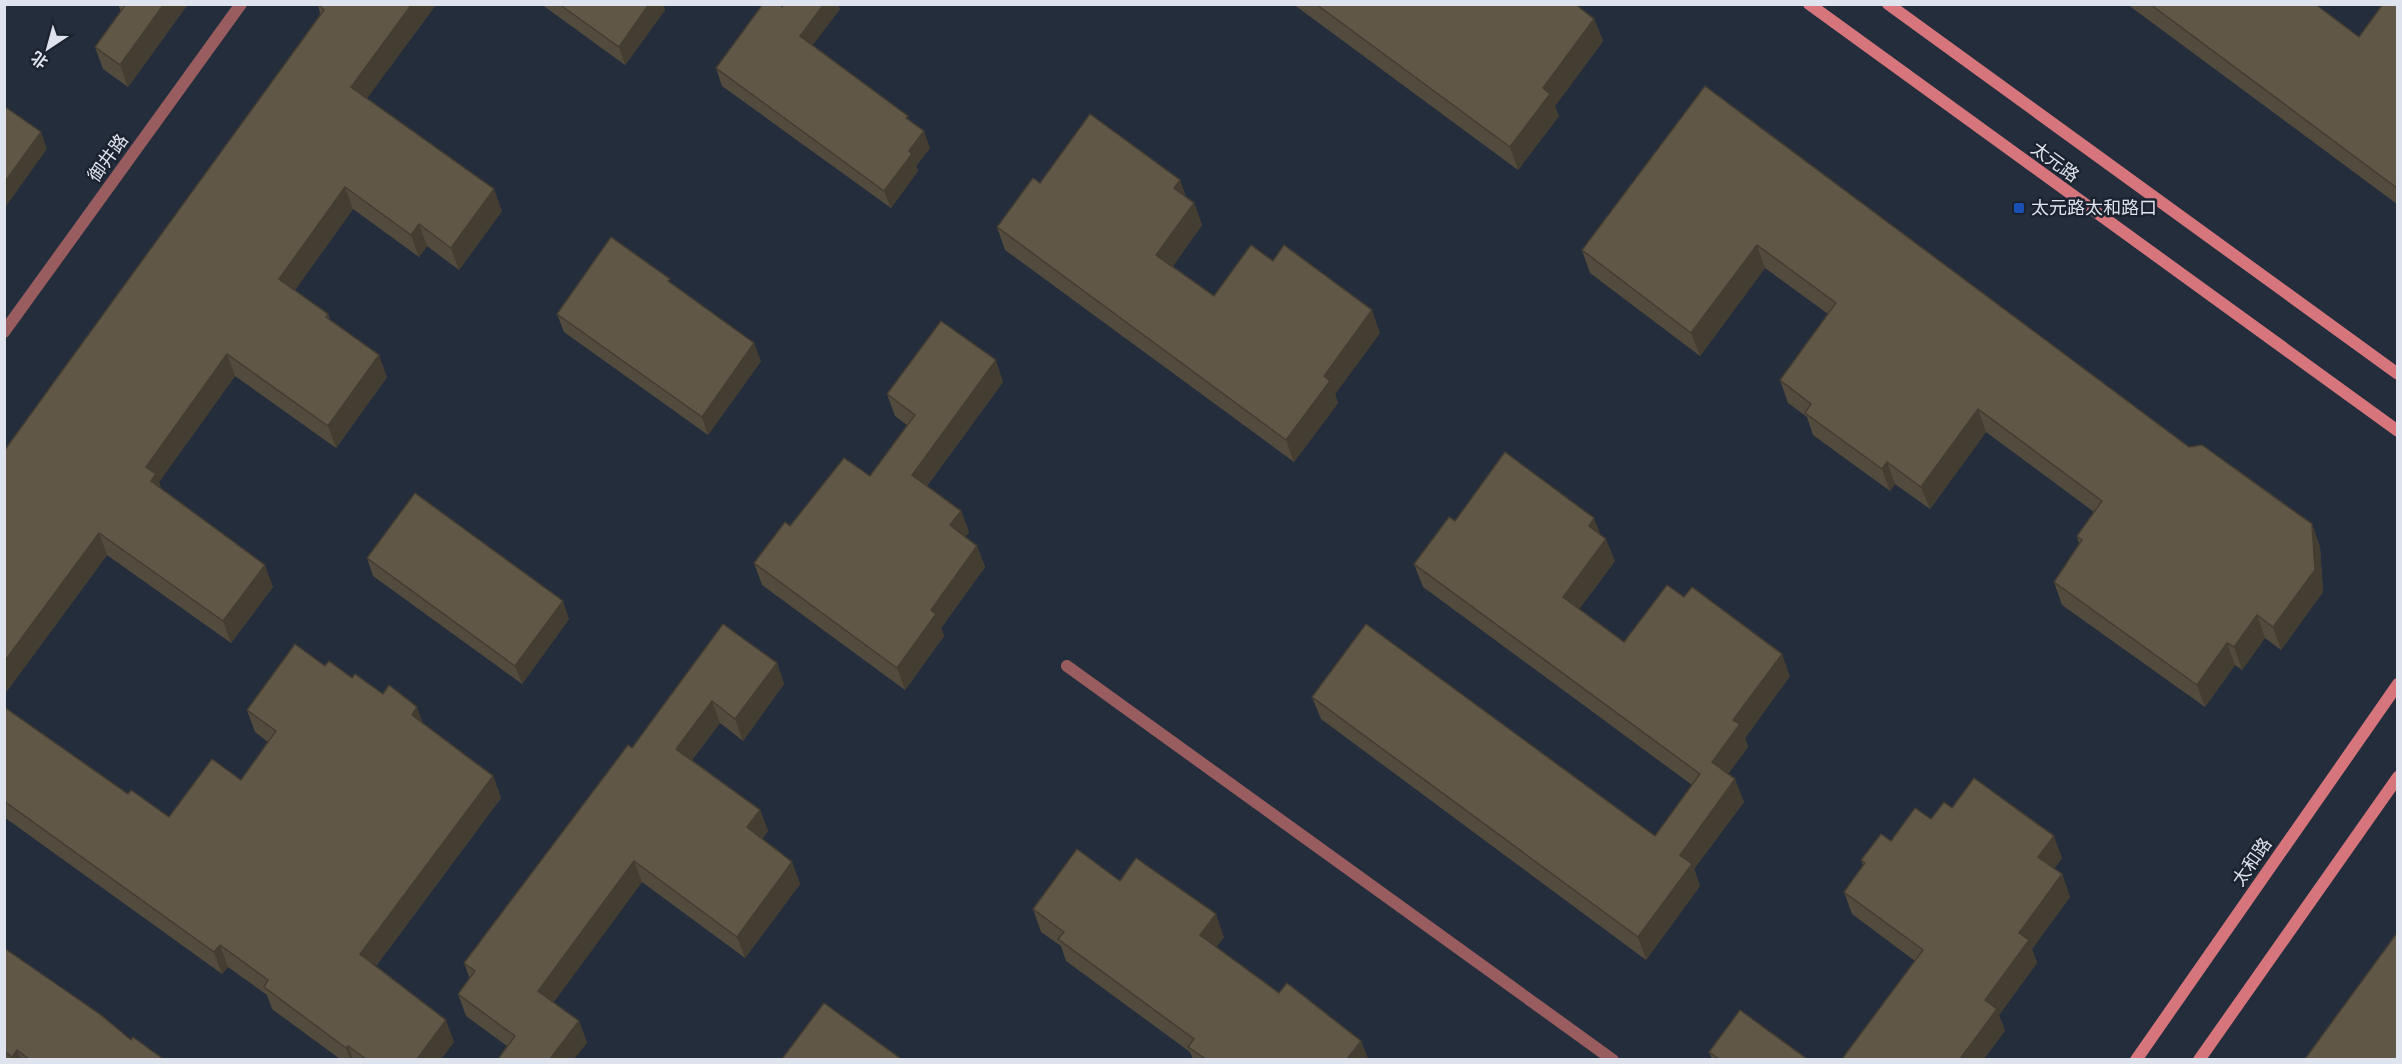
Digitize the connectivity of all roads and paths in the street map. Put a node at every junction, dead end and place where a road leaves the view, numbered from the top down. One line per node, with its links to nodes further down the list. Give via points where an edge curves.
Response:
1 (241, 4): 4 (street, 御井路)
2 (1809, 4): 6 (main road, 太元路)
3 (1888, 4): 5 (main road, 太元路)
4 (4, 332)
5 (2397, 374)
6 (2397, 431)
7 (1066, 666): 10 (street)
8 (2397, 684): 11 (main road, 太和路)
9 (2397, 777): 12 (main road)
10 (1613, 1059)
11 (2136, 1059)
12 (2199, 1059)

